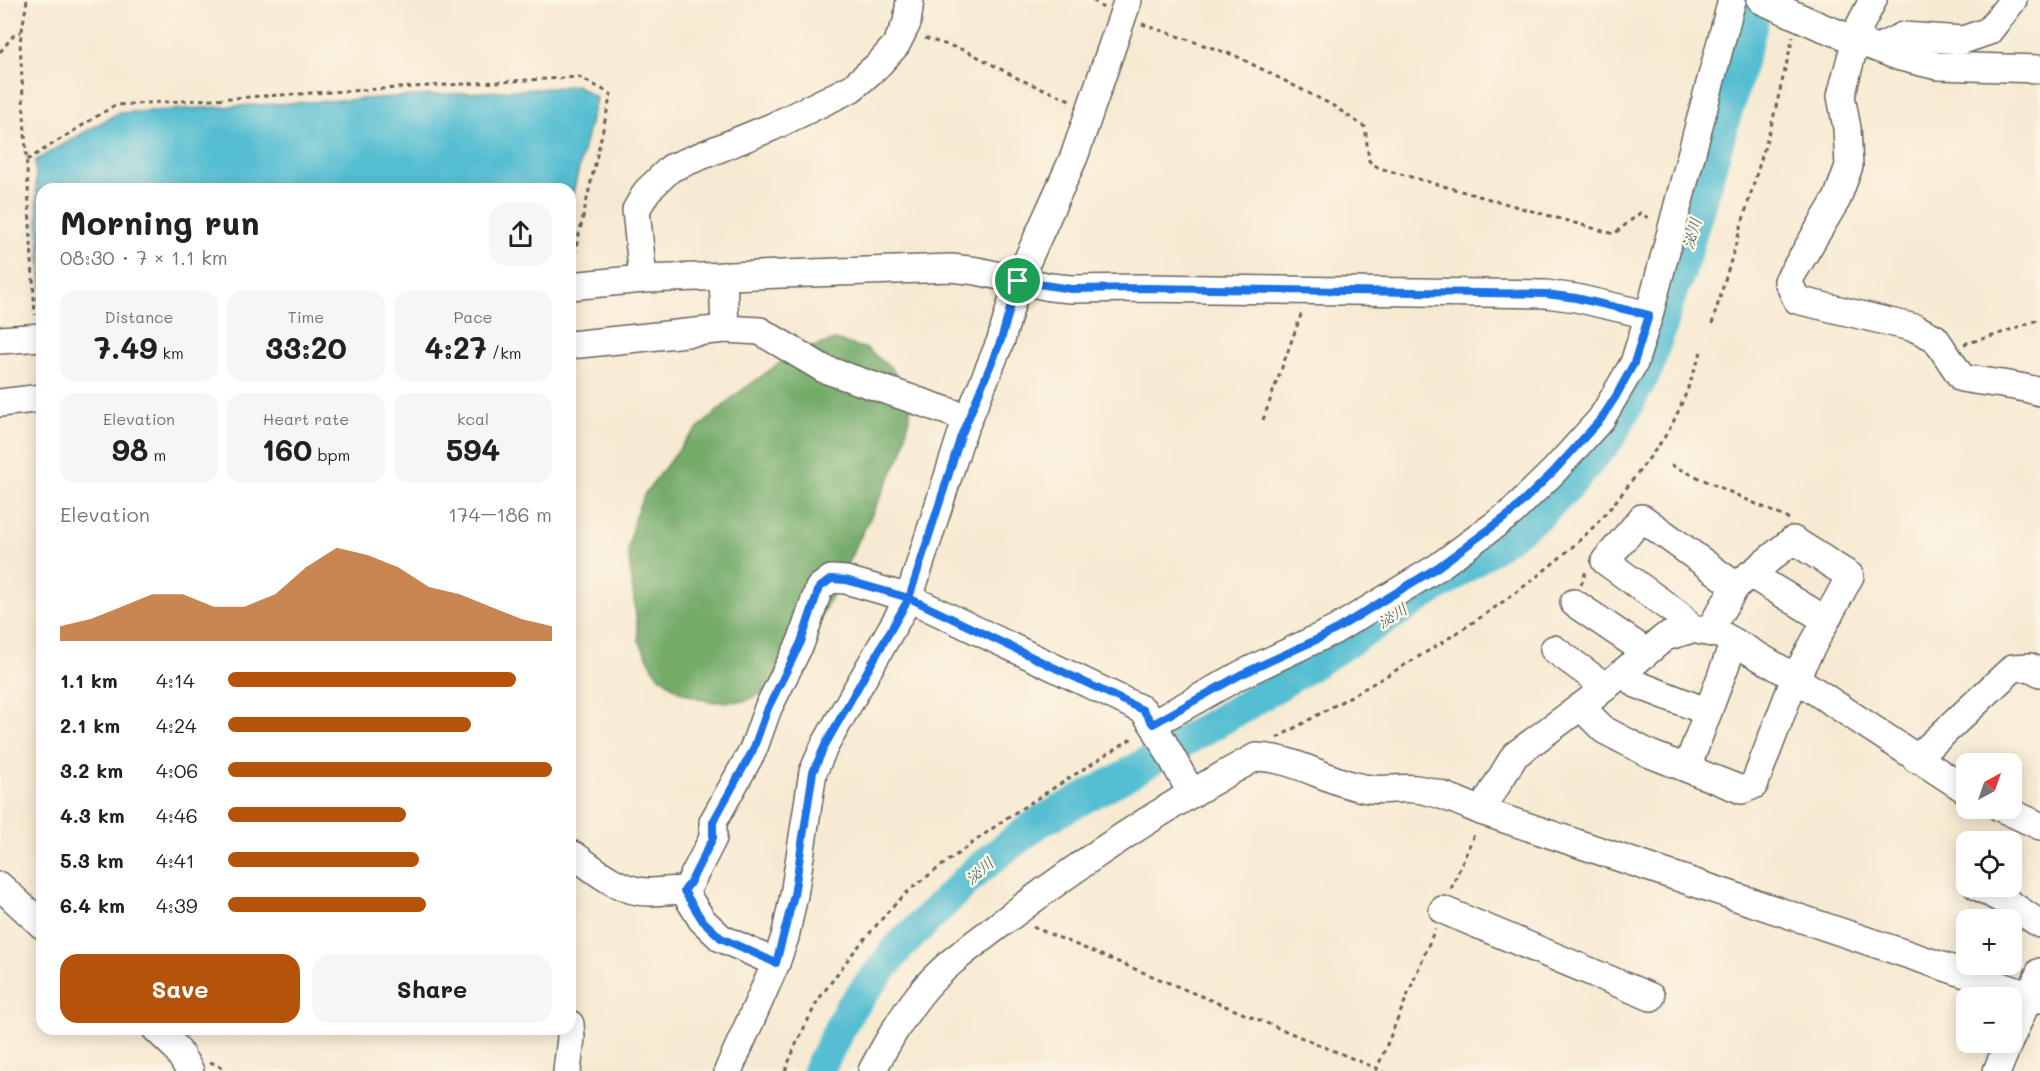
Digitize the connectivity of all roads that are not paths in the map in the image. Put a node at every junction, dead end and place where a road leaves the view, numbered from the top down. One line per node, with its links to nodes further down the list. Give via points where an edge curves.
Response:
1 (910, 0): 10 (street, via 907,22 896,45 852,88 772,127 671,168 647,190 636,210)
2 (1732, 0): 13 (street)
3 (1761, 0): 7 (street)
4 (1873, 0): 7 (street, via 1859,27)
5 (2013, 0): 7 (street, via 1989,31 1963,40 1903,36)
6 (1125, 8): 11 (street, via 1074,157)
7 (1869, 44): 8 (street, via 1937,66); 18 (street, via 1852,54 1841,96 1850,166 1837,199 1788,280 1797,300 1915,328 1935,338 1962,378)
8 (2040, 69)
9 (723, 276): 10 (street); 11 (street, via 951,268); 14 (street)
10 (643, 279): 12 (street)
11 (1018, 281): 13 (street, via 1071,289 1546,294); 21 (street, via 1001,340)
12 (576, 285)
13 (1649, 315): 35 (street, via 1634,363 1601,419 1511,513 1438,567 1335,630 1240,675)
14 (725, 329): 17 (street); 21 (street, via 760,332 825,369 952,413)
15 (36, 337): 16 (street)
16 (0, 340)
17 (576, 344)
18 (2040, 392)
19 (36, 399): 20 (street)
20 (0, 403)
21 (967, 422): 23 (street)
22 (1743, 580): 25 (street); 25 (street, via 1792,540 1850,576); 26 (street); 26 (street, via 1642,518 1605,561)
23 (909, 598): 35 (street, via 1143,710); 45 (street, via 846,580 831,579 819,588 801,642 768,708 753,750 713,822 713,838); 50 (street, via 813,772 794,895)
24 (1574, 603): 29 (street)
25 (1826, 620): 31 (street)
26 (1700, 630): 27 (street, via 1722,634); 29 (street, via 1665,637)
27 (1734, 642): 31 (street); 34 (street)
28 (1554, 649): 32 (street)
29 (1646, 654): 32 (street)
30 (2040, 673): 36 (street, via 2030,667 2013,668)
31 (1795, 678): 36 (street); 37 (street, via 1754,785 1742,790)
32 (1615, 680): 33 (street); 34 (street, via 1636,684)
33 (1581, 707): 37 (street, via 1604,730); 40 (street, via 1515,755)
34 (1708, 712): 37 (street)
35 (1156, 729): 39 (street)
36 (1916, 759): 38 (street)
37 (1687, 768)
38 (1956, 784)
39 (1189, 788): 40 (street, via 1266,757 1371,789 1395,787 1441,795); 60 (street, via 1084,861 955,960 921,992)
40 (1481, 811): 51 (street)
41 (2022, 818): 42 (street)
42 (2040, 826)
43 (576, 856): 45 (street, via 604,877 630,889)
44 (0, 886): 48 (street)
45 (684, 891): 50 (street, via 702,920 721,938)
46 (1997, 897): 49 (street)
47 (1443, 910): 52 (street)
48 (36, 919)
49 (2040, 924)
50 (776, 963): 59 (street)
51 (2036, 989): 53 (street)
52 (1651, 998)
53 (2022, 1016)
54 (162, 1035): 57 (street)
55 (571, 1035): 58 (street)
56 (2004, 1053): 61 (street)
57 (190, 1071)
58 (567, 1071)
59 (728, 1071)
60 (872, 1071)
61 (1998, 1071)

